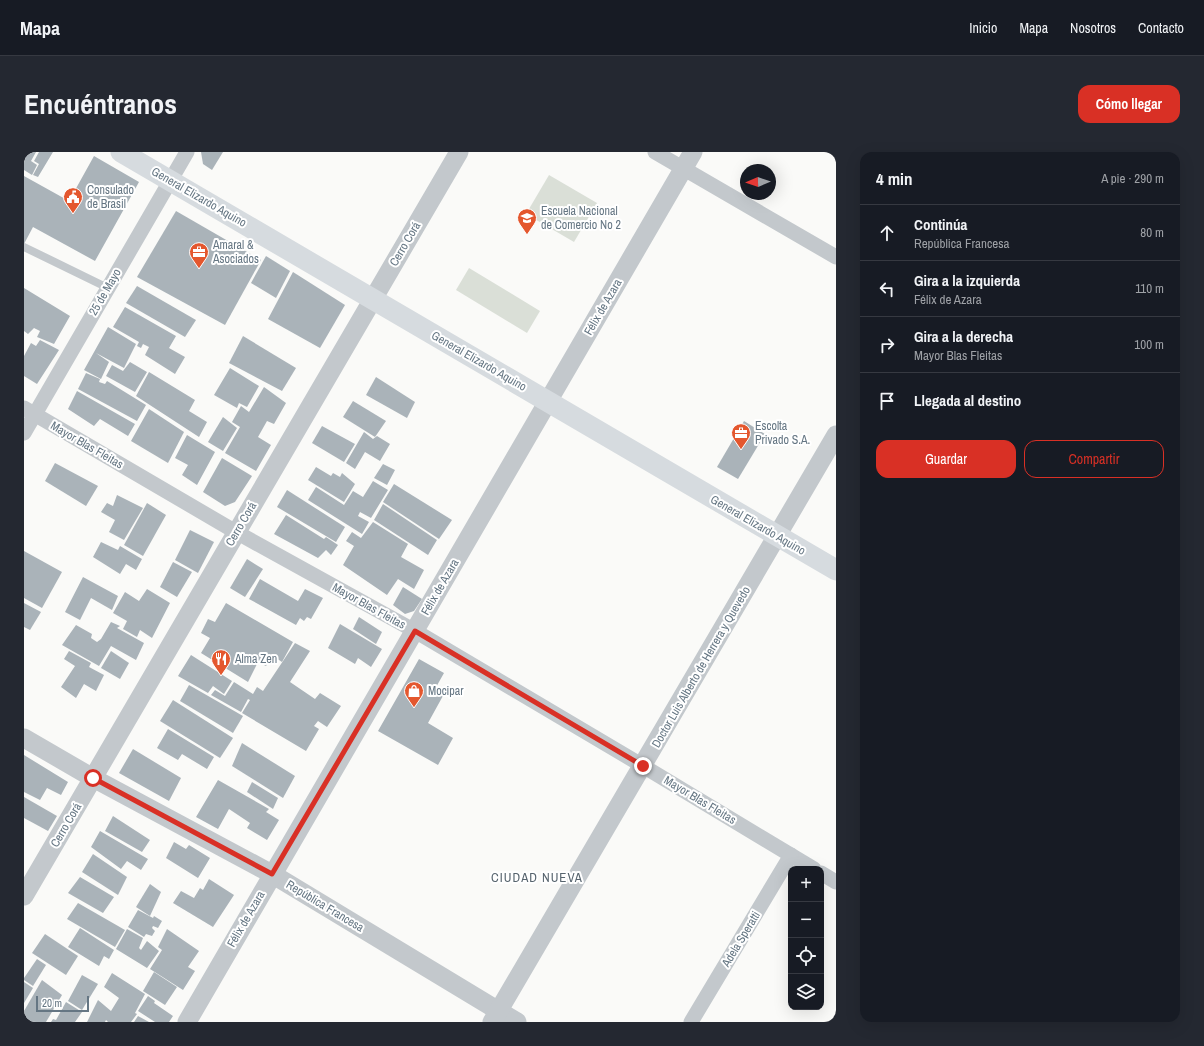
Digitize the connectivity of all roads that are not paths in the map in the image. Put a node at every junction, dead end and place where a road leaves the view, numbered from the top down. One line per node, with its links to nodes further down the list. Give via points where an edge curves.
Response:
1 (121, 152): 7 (main road, General Elizardo Aquino)
2 (187, 152): 7 (street, 25 de Mayo)
3 (459, 152): 11 (street, Cerro Corá)
4 (655, 152): 6 (street)
5 (693, 152): 6 (street, Félix de Azara)
6 (684, 169): 9 (street); 12 (street, Félix de Azara)
7 (170, 181): 10 (street, 25 de Mayo); 11 (main road, General Elizardo Aquino)
8 (24, 247): 10 (lane)
9 (836, 257)
10 (108, 288): 13 (street, 25 de Mayo)
11 (373, 299): 12 (main road, General Elizardo Aquino); 16 (street, Cerro Corá)
12 (549, 401): 17 (main road, General Elizardo Aquino); 19 (street, Félix de Azara)
13 (29, 411): 14 (street, 25 de Mayo); 16 (street, Mayor Blas Fleitas)
14 (24, 433)
15 (836, 435): 17 (street, Doctor Luis Alberto de Herrera y Quevedo)
16 (236, 532): 19 (street, Mayor Blas Fleitas); 22 (street, Cerro Corá)
17 (777, 536): 18 (main road, General Elizardo Aquino); 21 (street, Doctor Luis Alberto de Herrera y Quevedo)
18 (836, 570)
19 (415, 631): 21 (street, Mayor Blas Fleitas); 25 (street, Félix de Azara)
20 (24, 738): 22 (street, República Francesa)
21 (643, 766): 23 (street, Mayor Blas Fleitas); 29 (street, Doctor Luis Alberto de Herrera y Quevedo)
22 (93, 778): 25 (street, República Francesa); 28 (street, Cerro Corá)
23 (792, 855): 24 (street, Mayor Blas Fleitas); 32 (street, Adela Speratti)
24 (809, 866)
25 (272, 874): 29 (street, República Francesa); 30 (street, Félix de Azara)
26 (824, 875): 27 (street)
27 (836, 882)
28 (24, 896)
29 (496, 1017): 31 (street, República Francesa)
30 (187, 1022)
31 (516, 1022)
32 (691, 1022)

